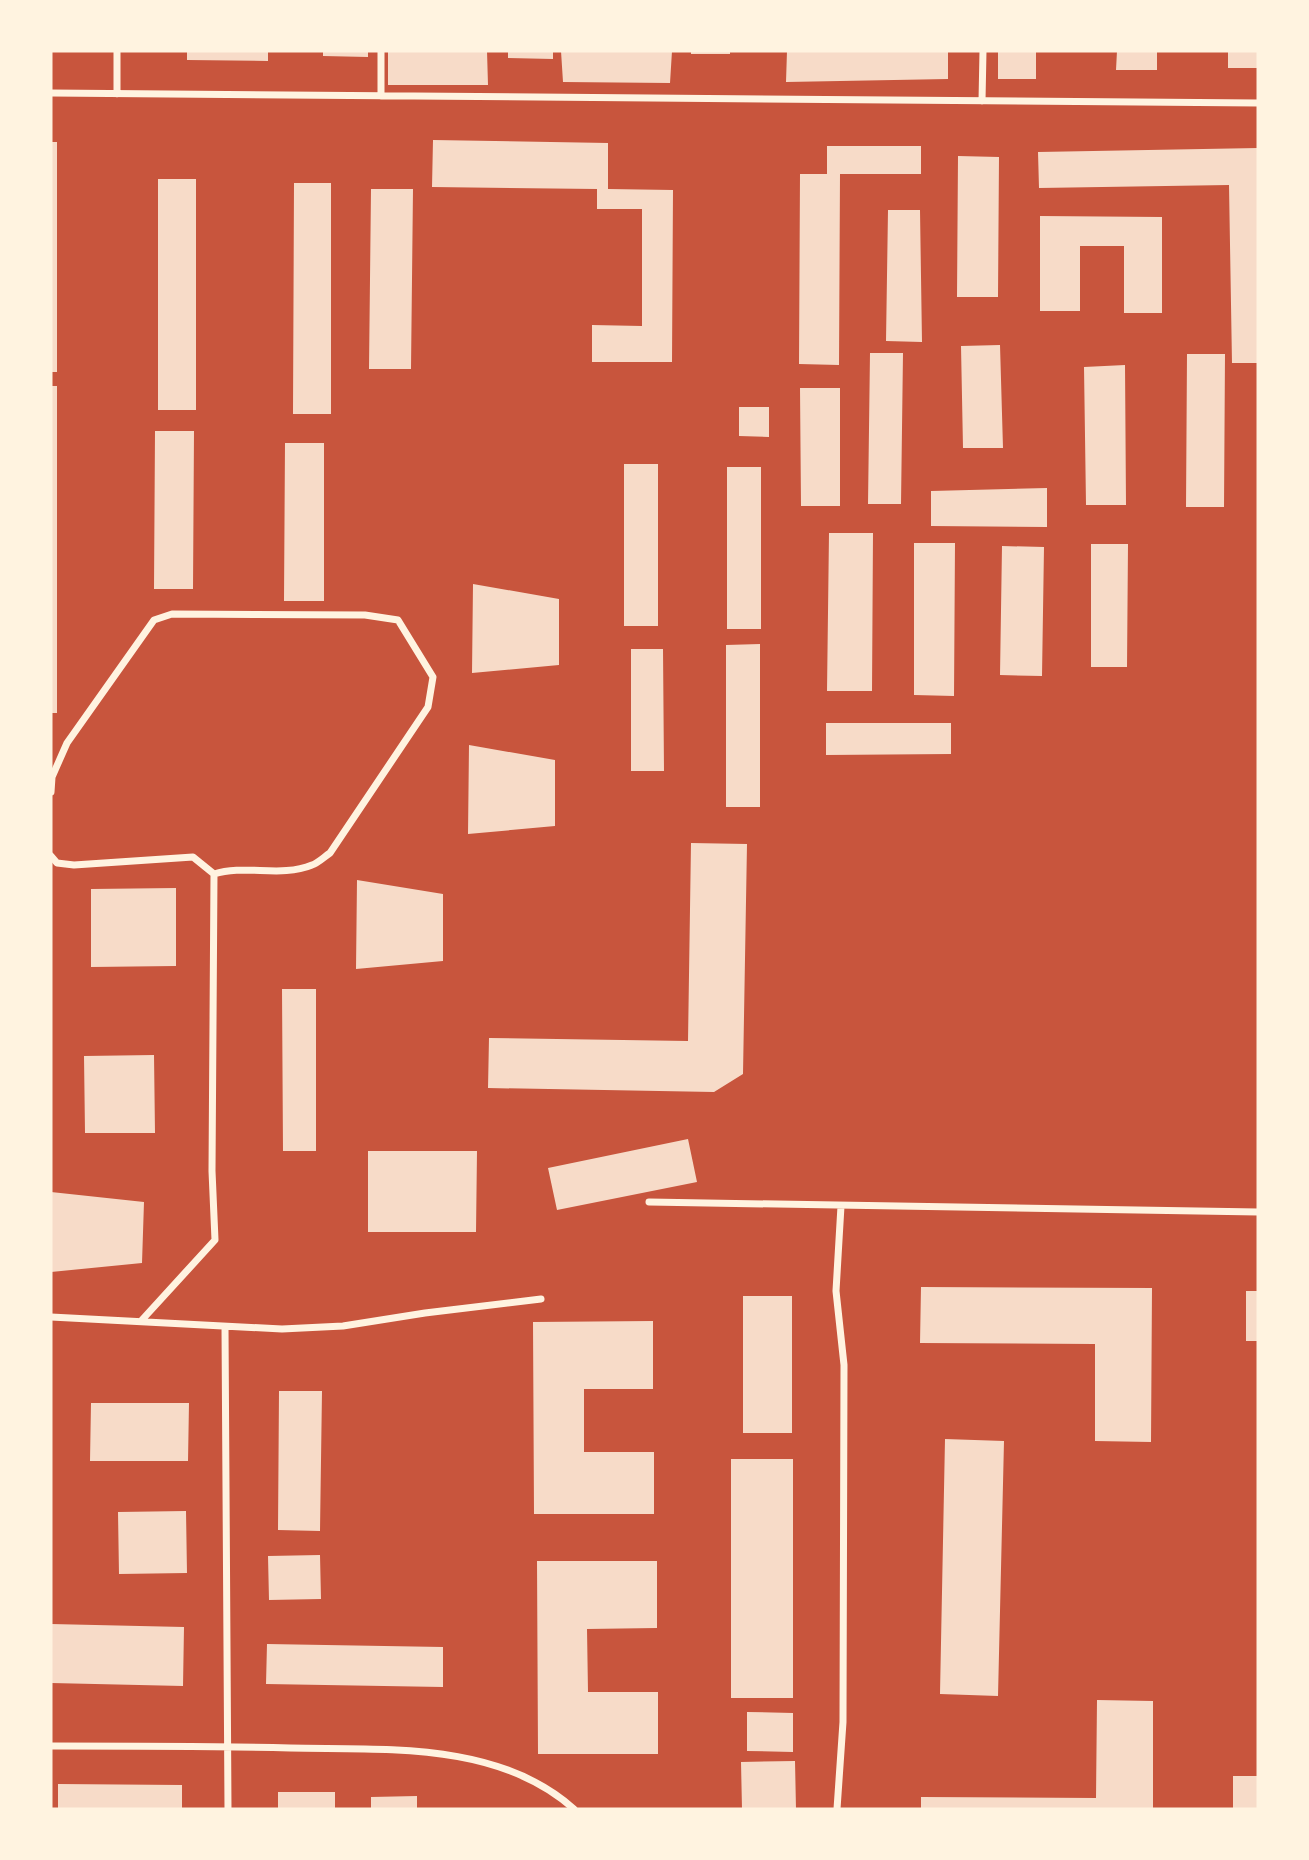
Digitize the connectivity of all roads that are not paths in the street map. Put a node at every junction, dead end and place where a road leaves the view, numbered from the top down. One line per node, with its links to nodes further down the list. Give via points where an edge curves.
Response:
1 (117, 51): 5 (street)
2 (381, 51): 6 (street)
3 (984, 51): 7 (street)
4 (51, 93): 5 (street)
5 (117, 94): 6 (street)
6 (380, 96): 7 (street)
7 (982, 101): 8 (street)
8 (1258, 103)
9 (51, 777): 10 (street); 12 (street, via 67,743 154,620 172,614 365,615 398,620 433,677 428,707 330,853 299,869 229,869)
10 (51, 792)
11 (51, 856): 12 (street, via 57,863 74,865 193,857)
12 (214, 874): 18 (street, via 215,1240)
13 (649, 1202): 14 (street)
14 (841, 1206): 15 (street); 24 (street, via 836,1290 844,1365 843,1722)
15 (1258, 1212)
16 (541, 1299): 19 (street, via 343,1326)
17 (51, 1317): 18 (street)
18 (141, 1321): 19 (street)
19 (225, 1327): 21 (street)
20 (51, 1746): 21 (street)
21 (228, 1746): 22 (street, via 447,1754 524,1777); 23 (street)
22 (569, 1808)
23 (228, 1809)
24 (837, 1809)

